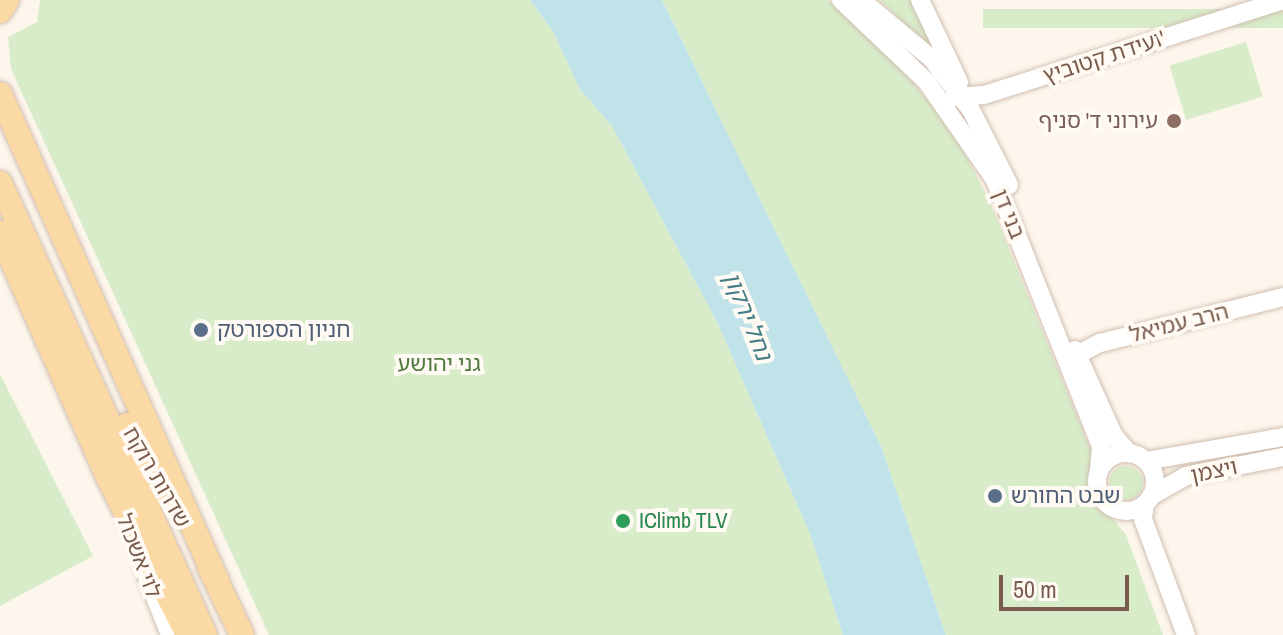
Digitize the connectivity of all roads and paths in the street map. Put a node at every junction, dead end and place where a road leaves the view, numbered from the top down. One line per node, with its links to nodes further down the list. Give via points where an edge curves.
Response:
1 (7, 0): 6 (main road)
2 (841, 0): 7 (street, בני דן)
3 (861, 0): 9 (street, בני דן, via 932,59)
4 (920, 0): 9 (street, בני דן)
5 (1283, 0): 9 (street, ועידת קטוביץ')
6 (0, 11)
7 (927, 82): 9 (street); 18 (street, בני דן, via 995,180 1101,447)
8 (1, 93): 22 (main road)
9 (968, 104): 14 (street, בני דן)
10 (0, 183): 11 (main road, שדרות רוקח)
11 (9, 227): 13 (main road, שדרות רוקח); 19 (main road)
12 (1283, 297): 14 (street, הרב עמיאל, via 1100,343)
13 (67, 323): 22 (main road, שדרות רוקח); 25 (main road, שדרות רוקח)
14 (1077, 355): 16 (street, בני דן, via 1114,436)
15 (1283, 437): 16 (street, ויצמן)
16 (1137, 457): 18 (street, via 1110,458); 20 (street, via 1154,478)
17 (1283, 457): 20 (street, ויצמן, via 1186,476)
18 (1099, 472): 21 (street, via 1098,491)
19 (108, 477): 23 (street, לוי אשכול); 24 (main road)
20 (1148, 500): 21 (street); 28 (street, via 1143,519)
21 (1118, 510): 27 (street, via 1132,523)
22 (217, 581): 26 (main road, שדרות רוקח)
23 (170, 635)
24 (189, 635)
25 (205, 635)
26 (242, 635)
27 (1175, 635)
28 (1186, 635)

